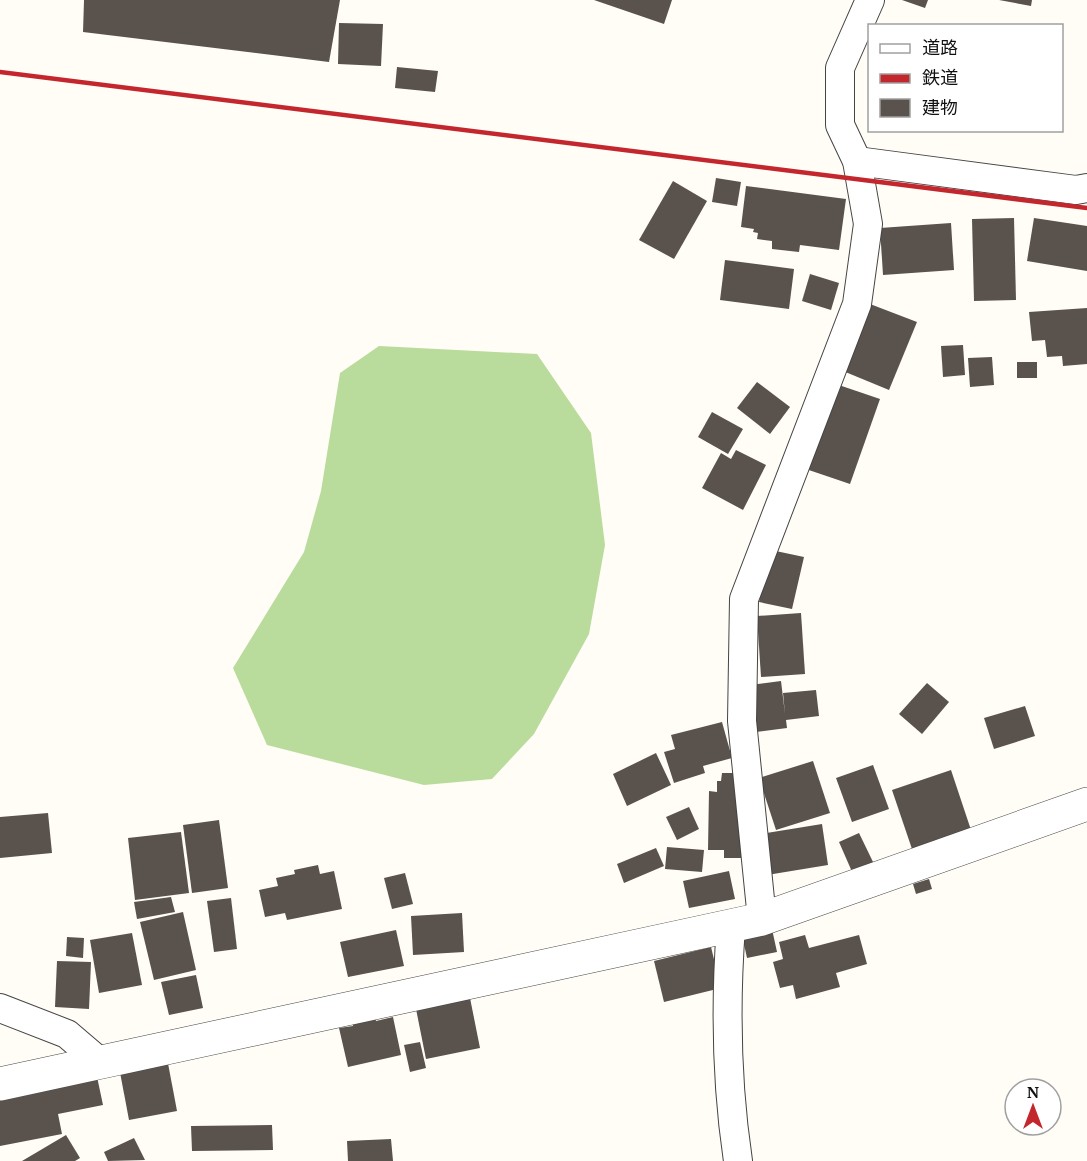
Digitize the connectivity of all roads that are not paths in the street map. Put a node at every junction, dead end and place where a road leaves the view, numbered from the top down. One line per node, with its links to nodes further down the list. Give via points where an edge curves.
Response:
1 (870, 0): 2 (street, via 840,68 840,125)
2 (857, 161): 3 (street, via 1076,190); 5 (street, via 868,224 857,304 744,599 742,721)
3 (1087, 188)
4 (1087, 804): 5 (street)
5 (762, 919): 6 (street)
6 (730, 926): 8 (street); 10 (street, via 726,1063)
7 (0, 1008): 8 (street, via 67,1034)
8 (101, 1063): 9 (street)
9 (0, 1083)
10 (738, 1161)

